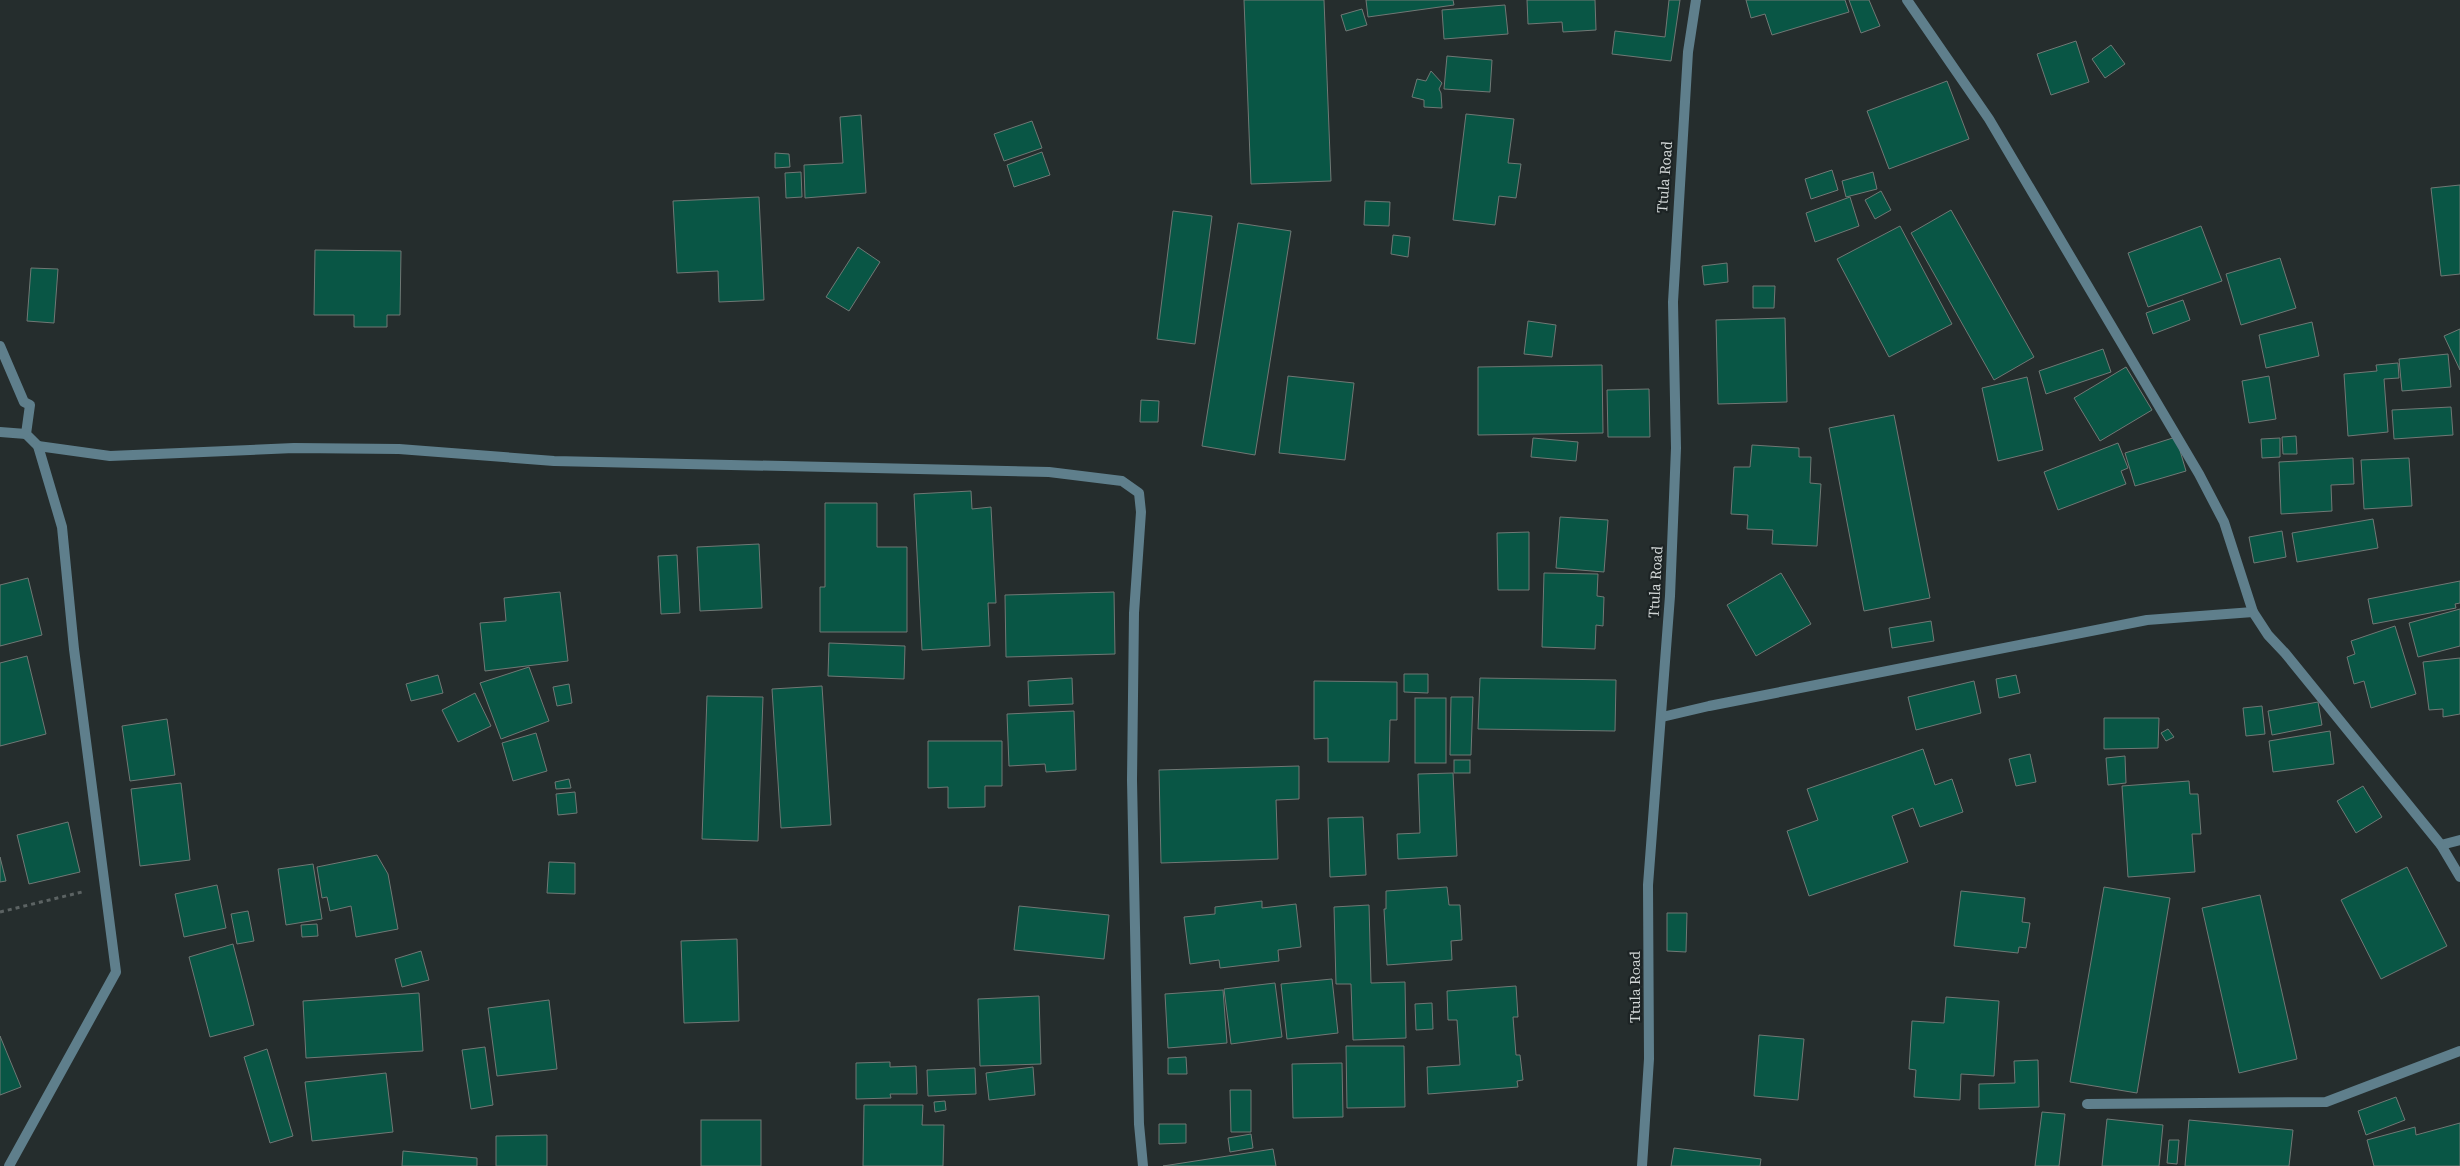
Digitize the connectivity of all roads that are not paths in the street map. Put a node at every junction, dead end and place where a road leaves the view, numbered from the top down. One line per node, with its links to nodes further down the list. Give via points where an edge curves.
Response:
1 (1696, 0): 8 (street, Ttula Road, via 1688,52 1678,194 1673,302 1676,448)
2 (1907, 0): 7 (street, via 1989,119 2199,474 2224,522)
3 (0, 346): 5 (street, via 24,402 30,405)
4 (0, 432): 5 (street)
5 (26, 434): 6 (street)
6 (38, 446): 14 (street, via 62,527 74,649 116,972); 15 (street, via 110,456 294,448 399,449 554,461 1049,472 1122,481 1139,493 1141,512 1134,613 1132,780 1139,1124)
7 (2253, 612): 8 (street, via 2147,620); 10 (street, via 2268,635)
8 (1662, 717): 16 (street, Ttula Road, via 1648,885 1649,1059)
9 (2460, 840): 10 (street)
10 (2441, 845): 11 (street)
11 (2460, 877)
12 (2460, 1051): 13 (street, via 2326,1102)
13 (2087, 1104)
14 (10, 1166)
15 (1143, 1166)
16 (1642, 1166)

